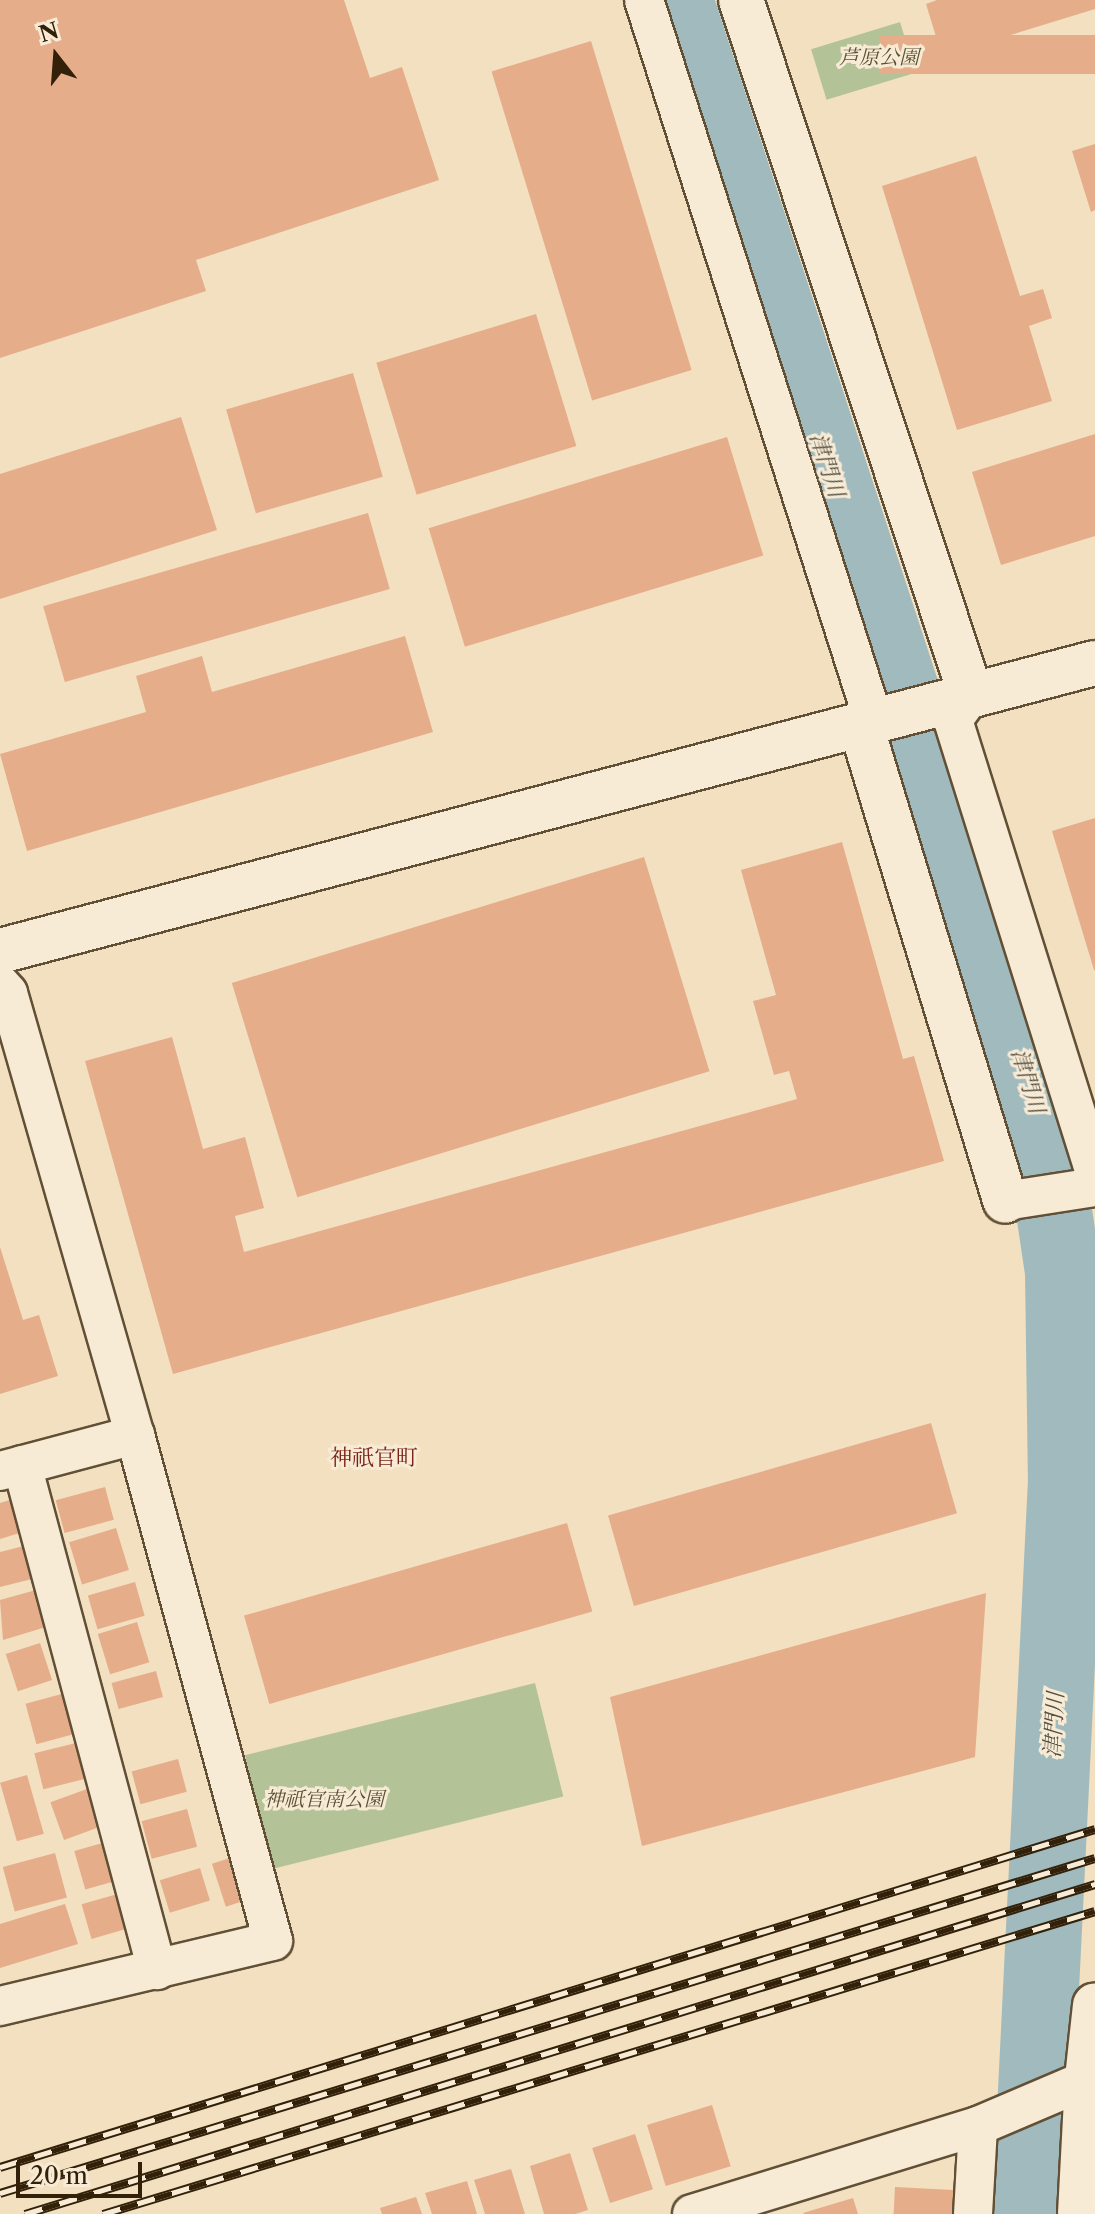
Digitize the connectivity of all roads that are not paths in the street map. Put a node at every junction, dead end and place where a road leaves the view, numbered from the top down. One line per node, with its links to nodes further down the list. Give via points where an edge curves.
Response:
1 (644, 0): 5 (street)
2 (741, 0): 4 (street)
3 (1095, 663): 4 (street)
4 (954, 699): 5 (street); 8 (street, via 953,720)
5 (874, 722): 6 (street); 10 (street)
6 (0, 951)
7 (0, 984): 11 (street, via 8,993)
8 (1095, 1172)
9 (1095, 1187): 10 (street)
10 (1005, 1201)
11 (135, 1435): 12 (street); 13 (street, via 273,1941)
12 (11, 1468): 13 (street)
13 (157, 1970): 15 (street)
14 (1095, 2005): 16 (street)
15 (0, 2006)
16 (1082, 2081): 17 (street); 20 (street)
17 (985, 2123): 18 (street); 19 (street)
18 (692, 2214)
19 (973, 2214)
20 (1080, 2214)

